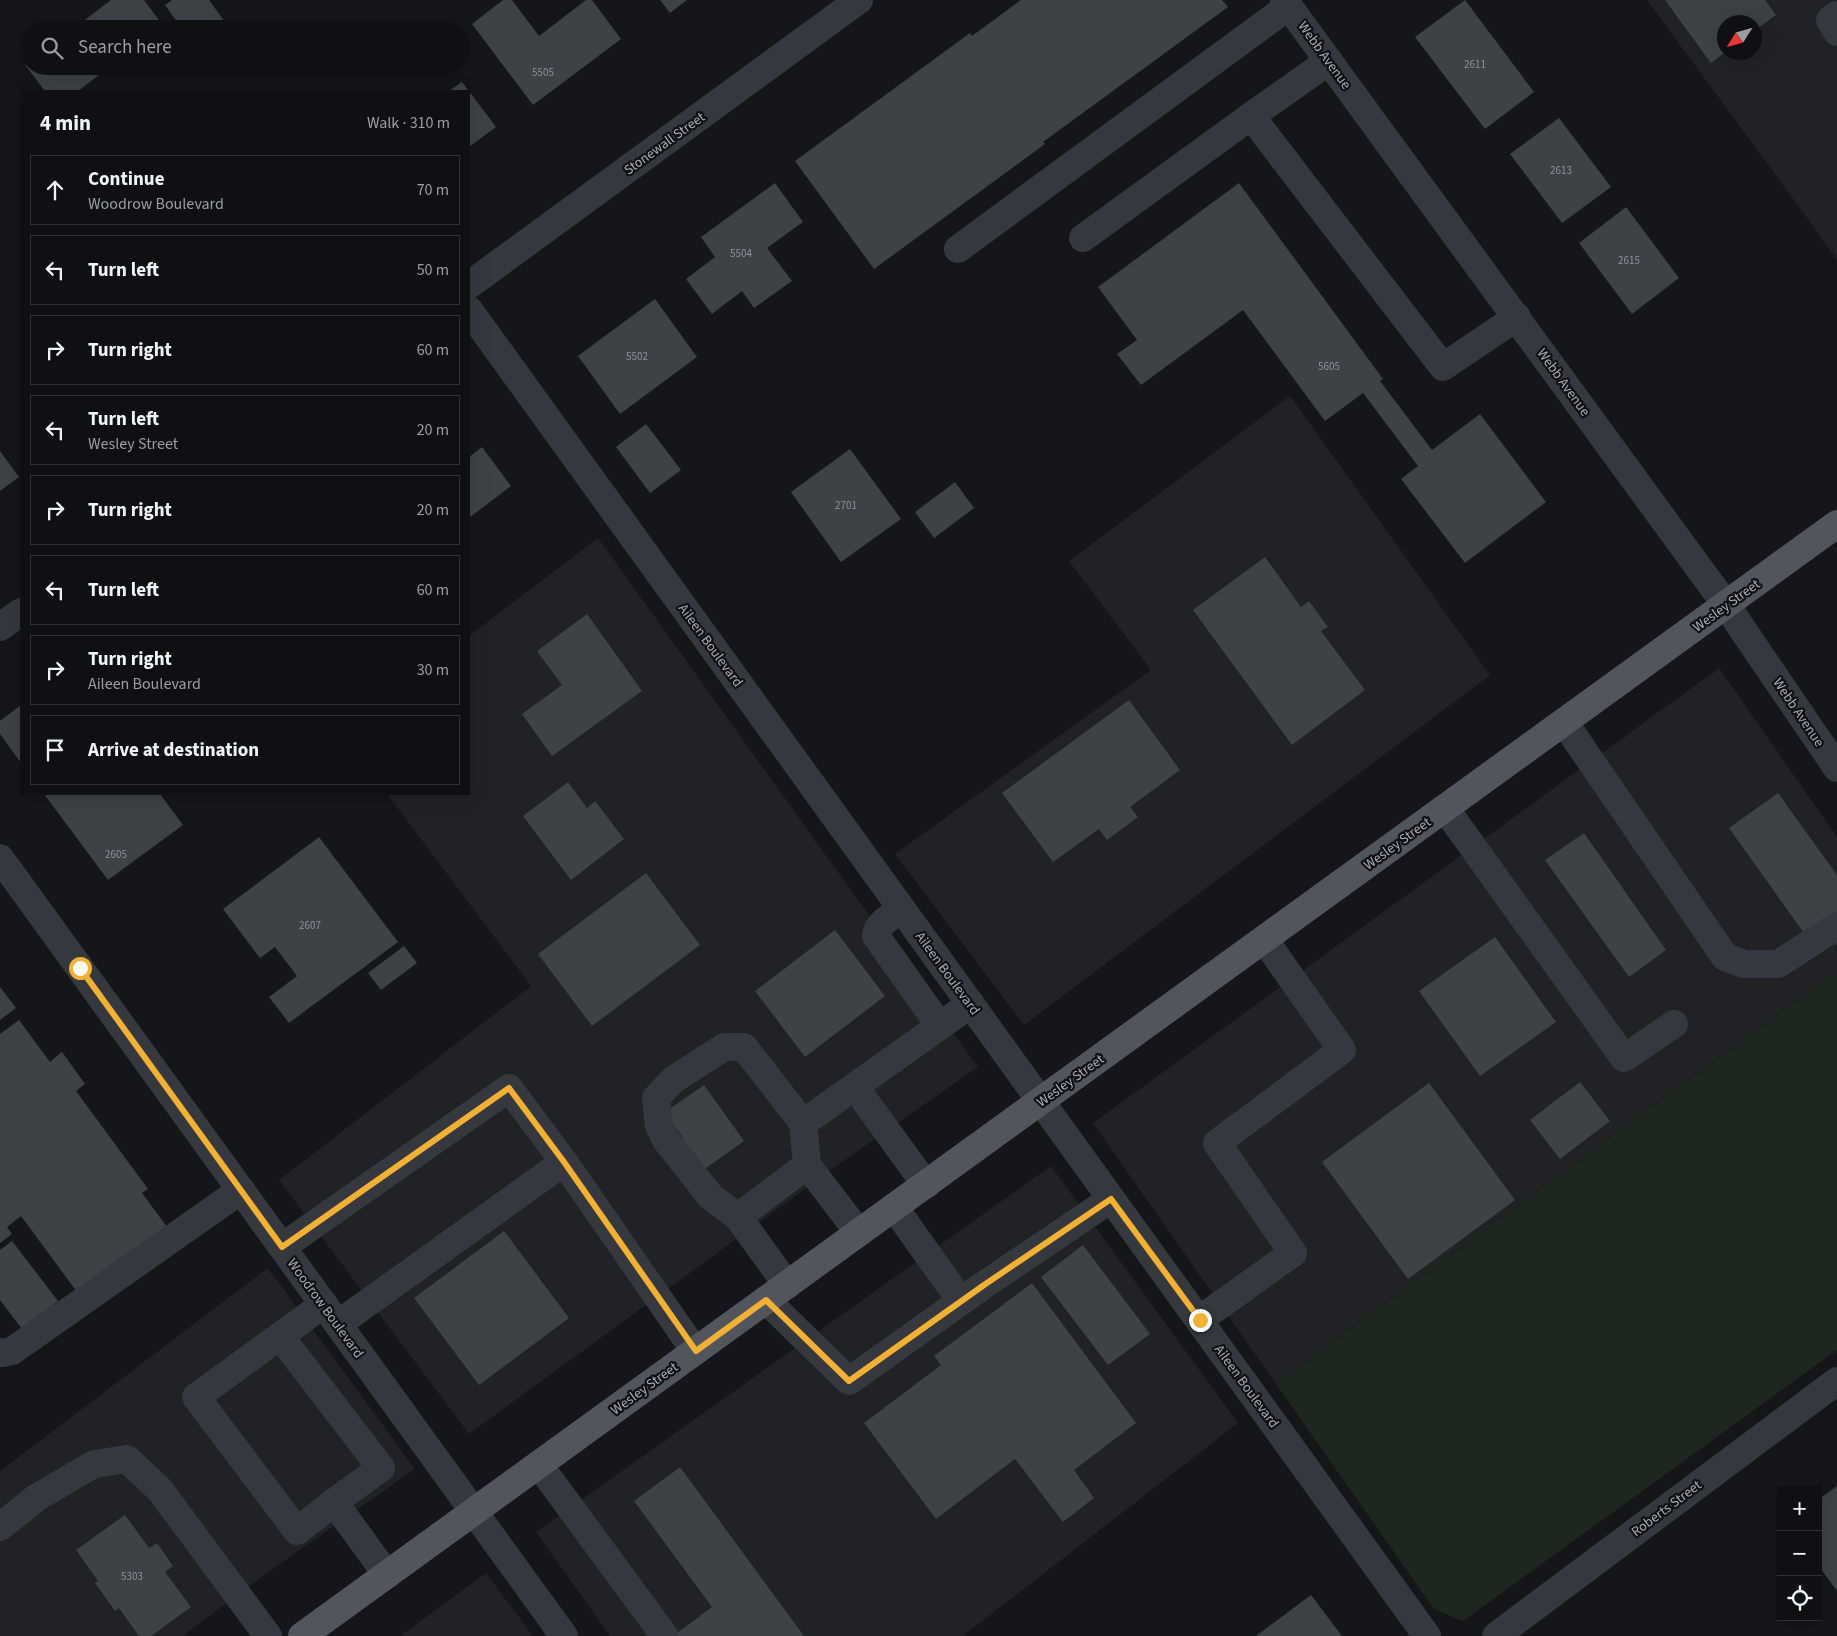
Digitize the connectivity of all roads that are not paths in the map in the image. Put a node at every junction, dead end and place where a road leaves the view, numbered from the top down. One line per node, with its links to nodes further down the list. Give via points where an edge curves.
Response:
1 (859, 0): 9 (street, Stonewall Street)
2 (1287, 3): 5 (street, Webb Avenue); 8 (street)
3 (1837, 15): 4 (street, via 1830,20)
4 (1837, 32)
5 (1329, 61): 6 (street); 11 (street, Webb Avenue)
6 (1251, 116): 7 (street); 11 (street, via 1443,367)
7 (1083, 238)
8 (958, 249)
9 (470, 285)
10 (470, 311): 20 (street, Aileen Boulevard)
11 (1517, 317): 13 (street, Webb Avenue)
12 (1837, 524): 13 (main road, Wesley Street)
13 (1726, 605): 16 (main road, Wesley Street); 17 (street, Webb Avenue)
14 (20, 613): 15 (street)
15 (0, 628)
16 (1564, 722): 18 (main road, Wesley Street); 21 (street, via 1725,957 1744,964 1778,964)
17 (1837, 768)
18 (1445, 808): 22 (main road, Wesley Street); 24 (street, via 1624,1058)
19 (0, 858): 32 (street, Woodrow Boulevard)
20 (902, 909): 23 (street, Aileen Boulevard); 25 (street, via 884,921 876,936)
21 (1837, 926)
22 (1264, 939): 27 (main road, Wesley Street); 41 (street, via 1342,1050 1217,1143 1293,1253)
23 (971, 1004): 25 (street); 27 (street, Aileen Boulevard)
24 (1674, 1024)
25 (940, 1026): 26 (street)
26 (855, 1086): 28 (street); 31 (street)
27 (1041, 1101): 31 (main road, Wesley Street); 33 (street, Aileen Boulevard)
28 (803, 1123): 30 (street); 35 (street, via 744,1048 724,1048 673,1080 656,1098 659,1126 666,1140 711,1197)
29 (564, 1162): 37 (street, via 509,1088); 40 (street); 43 (street)
30 (807, 1164): 35 (street); 36 (street)
31 (926, 1184): 34 (main road, Wesley Street)
32 (241, 1190): 37 (street, Woodrow Boulevard); 44 (street, via 12,1351)
33 (1111, 1199): 39 (street); 41 (street, Aileen Boulevard)
34 (894, 1207): 36 (main road, Wesley Street); 39 (street)
35 (738, 1217): 38 (street)
36 (859, 1233): 38 (main road, Wesley Street)
37 (282, 1247): 40 (street, Woodrow Boulevard)
38 (776, 1293): 39 (street, via 849,1381); 43 (main road, Wesley Street)
39 (961, 1301)
40 (330, 1314): 42 (street); 48 (street, Woodrow Boulevard)
41 (1200, 1320): 55 (street, Aileen Boulevard)
42 (280, 1336): 47 (street, via 381,1468); 47 (street, via 196,1397 297,1531)
43 (696, 1351): 46 (main road, Wesley Street)
44 (0, 1352)
45 (1837, 1380): 56 (street, Roberts Street)
46 (539, 1465): 48 (main road, Wesley Street); 54 (street)
47 (334, 1502): 50 (street)
48 (474, 1512): 50 (main road, Wesley Street); 51 (street, Woodrow Boulevard)
49 (0, 1528): 52 (street, via 36,1498 94,1464 127,1459 160,1490)
50 (387, 1575): 53 (main road, Wesley Street)
51 (562, 1635)
52 (268, 1636)
53 (302, 1636)
54 (662, 1636)
55 (1427, 1636)
56 (1496, 1636)

